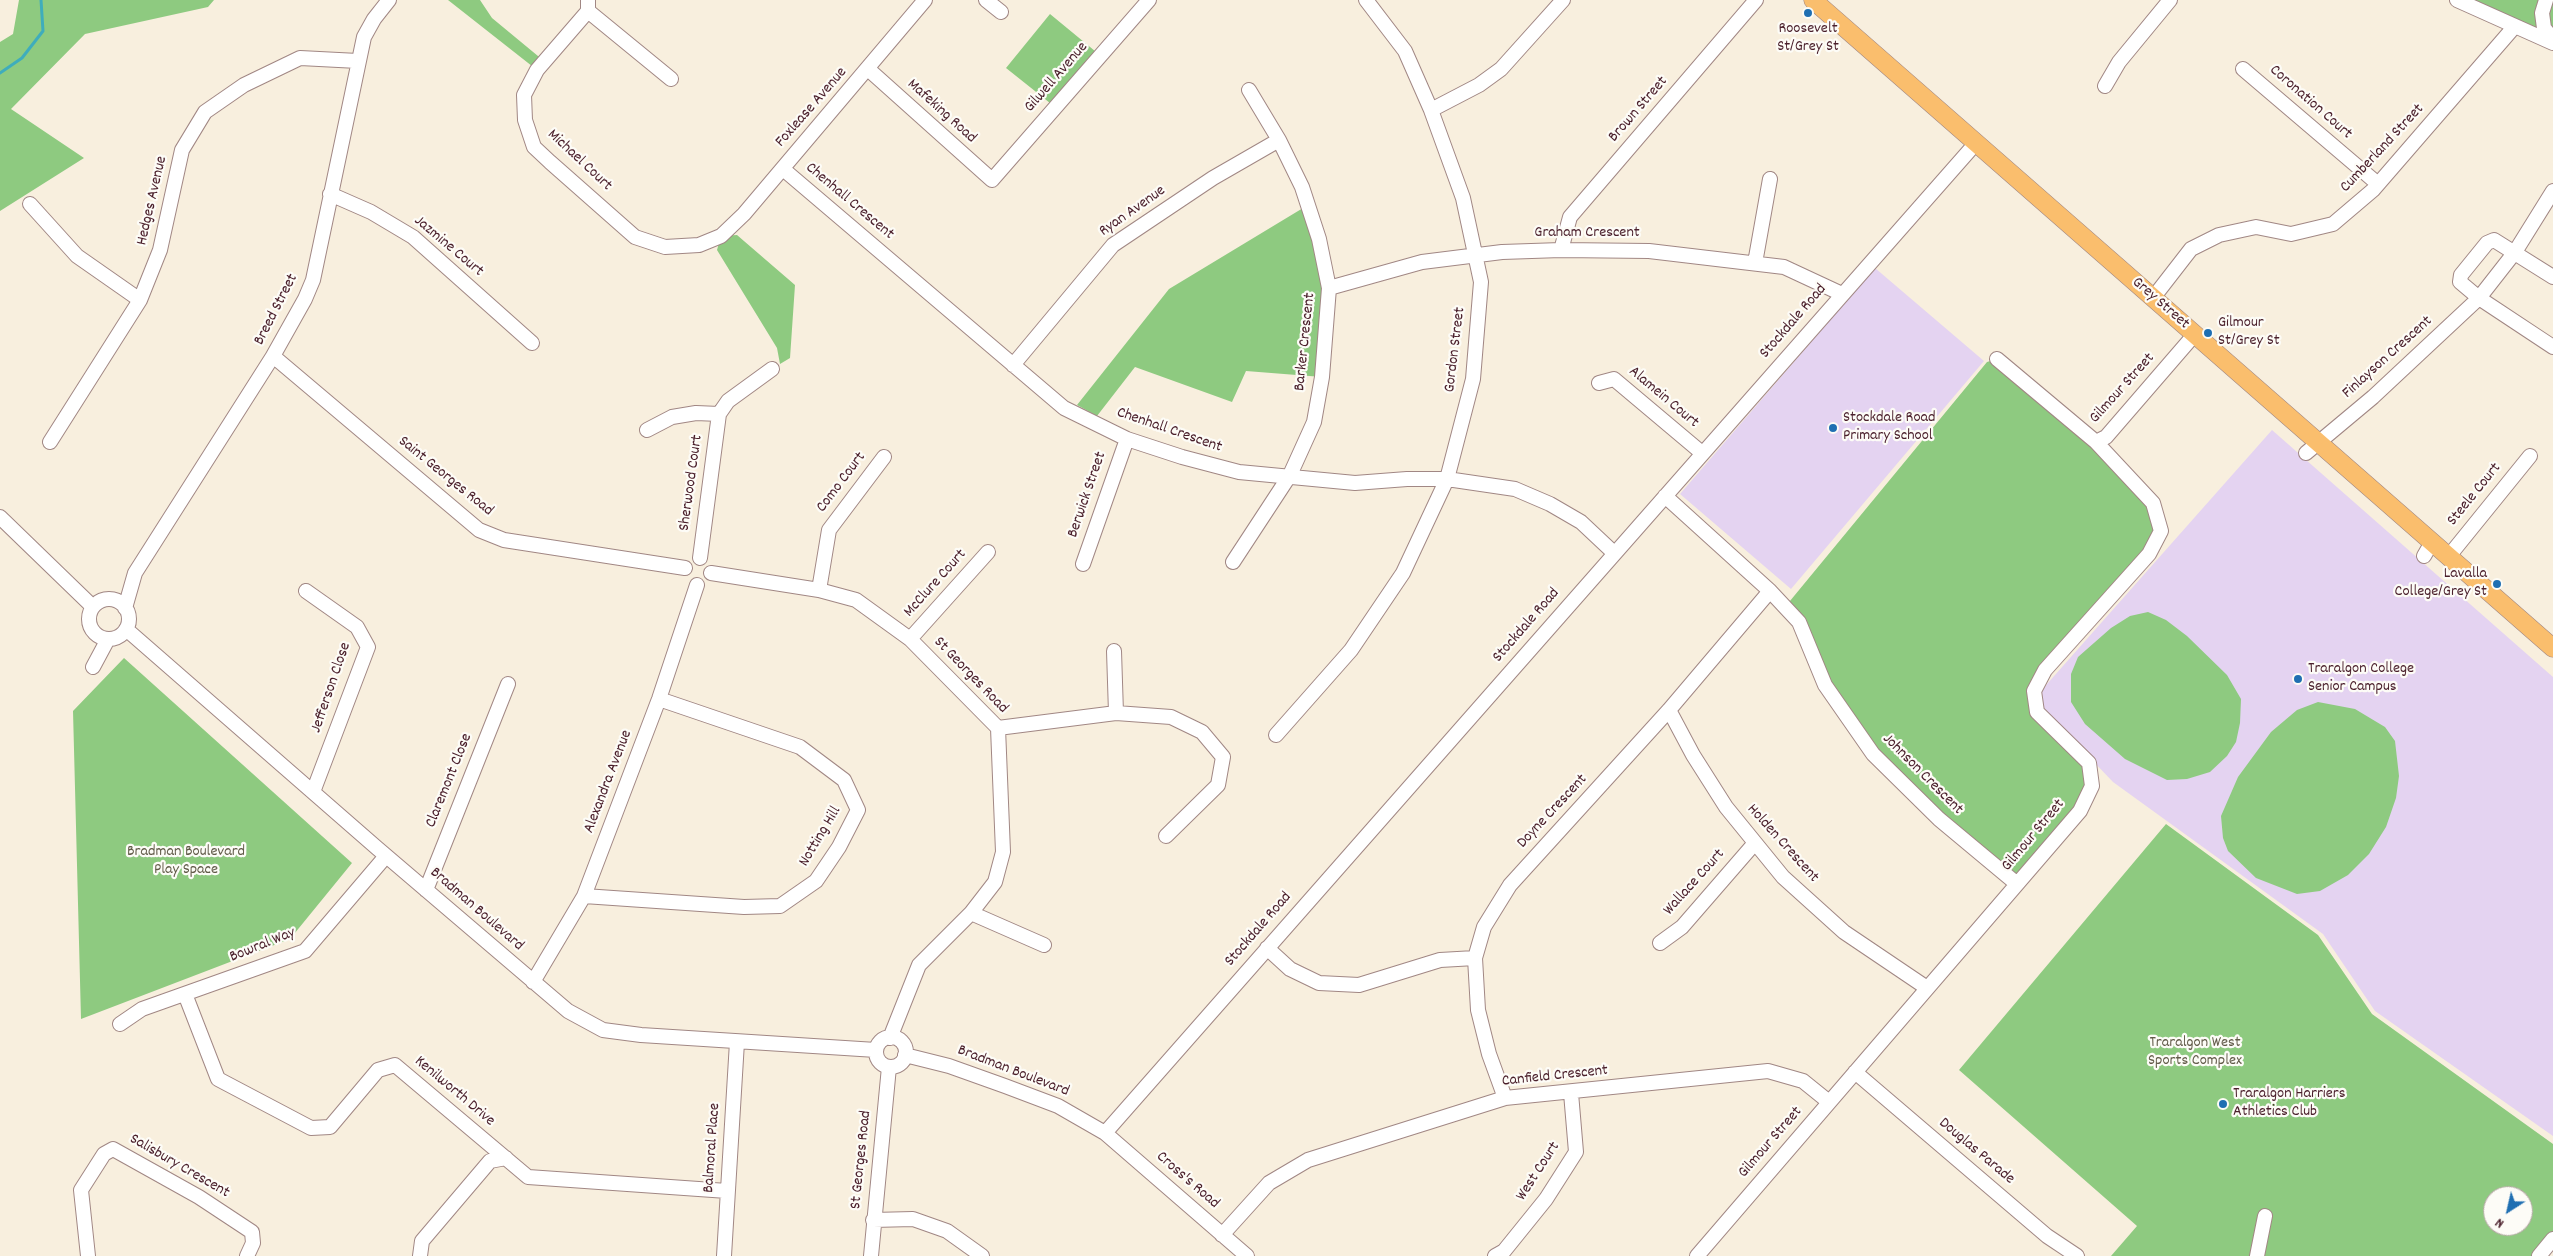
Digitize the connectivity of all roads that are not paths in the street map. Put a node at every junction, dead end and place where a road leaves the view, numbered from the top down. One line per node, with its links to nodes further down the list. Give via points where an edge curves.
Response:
1 (389, 0): 17 (street, Breed Street, via 364,37)
2 (925, 0): 19 (street, Foxlease Avenue)
3 (986, 0): 13 (street)
4 (1149, 0): 28 (street, Gilwell Avenue)
5 (1366, 0): 23 (street, Gordon Street, via 1405,51)
6 (1563, 0): 23 (street, via 1501,69 1479,85)
7 (1756, 0): 34 (street, Brown Street, via 1570,217)
8 (1813, 0): 25 (main road, Grey Street)
9 (2170, 0): 21 (street, via 2119,62)
10 (2457, 0): 14 (street)
11 (2546, 0): 15 (street, via 2542,14 2544,28)
12 (588, 6): 20 (street); 33 (street, Michael Court, via 537,70 524,95 524,120 534,147 635,237 665,248 699,245)
13 (1000, 12)
14 (2515, 26): 16 (street); 29 (street, Cumberland Street)
15 (2553, 39)
16 (2553, 43)
17 (358, 62): 31 (street, Breed Street); 43 (street, Hedges Avenue, via 300,58 244,84 206,112 182,150 160,250)
18 (2243, 69): 29 (street, Coronation Court)
19 (868, 70): 26 (street, Foxlease Avenue); 28 (street, Mafeking Road)
20 (671, 79)
21 (2105, 86)
22 (1249, 90): 24 (street, Barker Crescent)
23 (1431, 110): 36 (street, Gordon Street, via 1463,198)
24 (1279, 140): 39 (street, Barker Crescent, via 1302,187); 49 (street, Ryan Avenue, via 1213,178 1114,245)
25 (1976, 142): 40 (street, Stockdale Road); 41 (main road, Grey Street)
26 (783, 169): 33 (street, Foxlease Avenue); 49 (street, Chenhall Crescent)
27 (1770, 179): 37 (street)
28 (992, 180)
29 (2378, 184): 41 (street, Cumberland Street, via 2333,224 2291,234 2256,227 2219,235 2191,249)
30 (2553, 191): 35 (street, Finlayson Crescent)
31 (330, 194): 45 (street, Jazmine Court, via 371,212 413,238); 47 (street, Breed Street, via 313,280)
32 (30, 204): 43 (street, via 77,256)
33 (721, 236)
34 (1560, 250): 36 (street, Graham Crescent, via 1502,252); 37 (street, Graham Crescent, via 1649,251)
35 (2515, 252): 38 (street); 42 (street, Finlayson Crescent); 42 (street, via 2494,240 2487,243 2460,275 2460,282)
36 (1474, 257): 39 (street, Graham Crescent, via 1422,262); 62 (street, Gordon Street, via 1481,282 1473,379)
37 (1755, 263): 40 (street, Graham Crescent, via 1784,267)
38 (2553, 277)
39 (1329, 288): 61 (street, Barker Crescent, via 1322,377 1314,422)
40 (1842, 294): 58 (street, Stockdale Road)
41 (2153, 298): 44 (main road, Grey Street)
42 (2480, 298): 46 (street); 57 (street, Finlayson Crescent, via 2373,397)
43 (140, 300): 55 (street, Hedges Avenue)
44 (2195, 334): 56 (street, Gilmour Street, via 2106,436); 57 (main road, Grey Street)
45 (532, 343)
46 (2553, 347)
47 (273, 356): 71 (street, Saint Georges Road, via 479,530 504,540); 73 (street, Breed Street)
48 (1997, 360): 56 (street)
49 (1013, 365): 54 (street, Chenhall Crescent, via 1064,408)
50 (772, 369): 52 (street, via 728,401)
51 (1599, 383): 58 (street, Alamein Court, via 1614,379)
52 (720, 414): 53 (street, Sherwood Court, via 672,417); 68 (street, Sherwood Court)
53 (648, 430)
54 (1127, 439): 61 (street, Chenhall Crescent, via 1239,472); 70 (street, Berwick Street)
55 (50, 442)
56 (2096, 442): 97 (street, Gilmour Street, via 2153,503 2161,531 2149,554 2045,670 2034,691 2037,712 2089,763 2092,786 2080,811)
57 (2312, 448): 67 (main road, Grey Street, via 2428,549)
58 (1702, 453): 63 (street, Stockdale Road)
59 (2530, 456): 67 (street, Steele Court)
60 (884, 457): 75 (street, Como Court, via 829,530)
61 (1290, 476): 62 (street, Chenhall Crescent, via 1355,483); 69 (street, Barker Crescent)
62 (1447, 480): 66 (street, Chenhall Crescent, via 1515,489 1550,504 1581,522); 92 (street, Gordon Street, via 1402,573 1351,650)
63 (1665, 496): 66 (street, Stockdale Road); 77 (street, Johnson Crescent)
64 (1, 522): 79 (street)
65 (988, 552): 83 (street, McClure Court)
66 (1614, 553): 103 (street, Stockdale Road)
67 (2448, 556): 84 (main road, Grey Street)
68 (700, 558): 71 (street, via 690,560); 72 (street, via 710,565)
69 (1232, 562)
70 (1083, 564)
71 (685, 568): 74 (street, via 688,581)
72 (711, 573): 74 (street, via 706,582); 75 (street, St Georges Road)
73 (135, 574): 78 (street); 80 (street, Breed Street)
74 (697, 585): 88 (street, Alexandra Avenue)
75 (819, 590): 83 (street, St Georges Road, via 856,600)
76 (306, 591): 93 (street, Jefferson Close, via 357,627 368,647)
77 (1770, 591): 89 (street, Doyne Crescent); 97 (street, Johnson Crescent, via 1799,622 1825,684 1874,754 1939,819)
78 (109, 599): 79 (street); 80 (street)
79 (93, 607): 82 (street, via 89,614 90,626 97,635)
80 (125, 608): 81 (street, via 128,618)
81 (126, 629): 82 (street, via 119,636); 93 (street, Bradman Boulevard)
82 (108, 639): 86 (street)
83 (910, 639): 91 (street, St Georges Road)
84 (2553, 648)
85 (1114, 651): 90 (street)
86 (93, 667)
87 (508, 684): 98 (street, Claremont Close)
88 (660, 699): 99 (street, Alexandra Avenue); 99 (street, Notting Hill, via 800,746 844,780 858,810 816,881 780,906 744,907)
89 (1669, 710): 95 (street, Holden Crescent, via 1692,755); 104 (street, Doyne Crescent, via 1510,885 1484,927)
90 (1116, 714): 91 (street); 94 (street, via 1171,717 1202,732 1223,757 1218,785)
91 (998, 728): 100 (street, St Georges Road, via 1003,852 995,882)
92 (1276, 735)
93 (313, 792): 96 (street, Bradman Boulevard)
94 (1166, 836)
95 (1754, 844): 101 (street, Wallace Court, via 1682,927); 106 (street, Holden Crescent, via 1783,877 1844,932)
96 (386, 856): 98 (street, Bradman Boulevard); 107 (street, Bowral Way, via 305,950)
97 (2017, 884): 106 (street, Gilmour Street)
98 (426, 890): 105 (street, Bradman Boulevard)
99 (584, 896): 105 (street, Alexandra Avenue)
100 (971, 913): 102 (street); 109 (street, St Georges Road, via 920,965)
101 (1660, 943)
102 (1044, 945)
103 (1267, 948): 104 (street, via 1290,969 1319,983 1359,984 1440,960); 118 (street, Stockdale Road)
104 (1475, 958): 116 (street, Doyne Crescent, via 1478,1010)
105 (533, 982): 110 (street, Bradman Boulevard, via 568,1011 602,1030 641,1036)
106 (1927, 988): 114 (street, Gilmour Street)
107 (185, 994): 108 (street, Bowral Way, via 142,1009); 119 (street, Kenilworth Drive, via 218,1079 312,1128 330,1127 378,1070 395,1065)
108 (120, 1024)
109 (890, 1038): 111 (street, via 881,1041); 112 (street, via 901,1042)
110 (737, 1042): 111 (street, Bradman Boulevard); 120 (street, Balmoral Place)
111 (876, 1050): 113 (street, via 879,1061)
112 (905, 1055): 113 (street, via 899,1064); 118 (street, Bradman Boulevard, via 949,1066 1058,1106)
113 (889, 1067): 122 (street, St Georges Road)
114 (1855, 1072): 117 (street, Gilmour Street); 134 (street, Douglas Parade, via 2047,1236)
115 (1572, 1093): 116 (street, Canfield Crescent); 117 (street, Canfield Crescent, via 1768,1071 1803,1081); 132 (street, West Court, via 1576,1152 1546,1199 1504,1251)
116 (1505, 1098): 123 (street, Canfield Crescent, via 1308,1160 1269,1183)
117 (1829, 1102): 133 (street, Gilmour Street)
118 (1105, 1133): 123 (street, Cross's Road)
119 (506, 1158): 120 (street, Kenilworth Drive, via 528,1176); 127 (street, via 490,1161 422,1241)
120 (727, 1190): 128 (street, Balmoral Place)
121 (2265, 1216): 135 (street)
122 (873, 1220): 129 (street, St Georges Road); 130 (street, via 913,1219 947,1231)
123 (1222, 1235): 131 (street, Cross's Road)
124 (2553, 1240): 136 (street)
125 (88, 1256): 126 (street, Salisbury Crescent, via 82,1190 104,1154 113,1149 199,1197 252,1232 253,1243)
126 (247, 1256)
127 (420, 1256)
128 (724, 1256)
129 (871, 1256)
130 (982, 1256)
131 (1246, 1256)
132 (1495, 1256)
133 (1697, 1256)
134 (2077, 1256)
135 (2257, 1256)
136 (2538, 1256)

